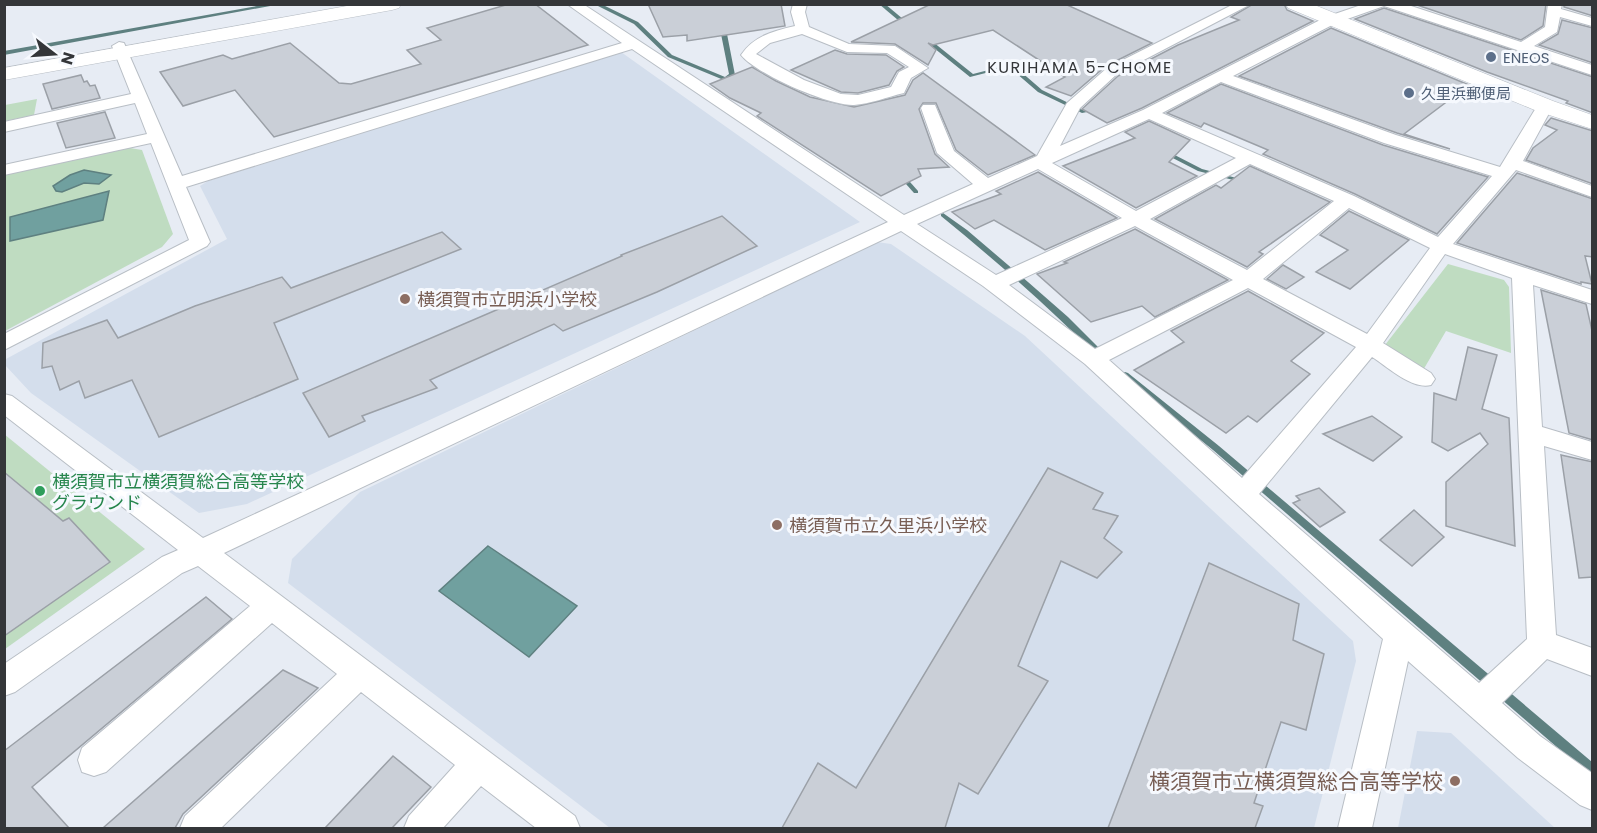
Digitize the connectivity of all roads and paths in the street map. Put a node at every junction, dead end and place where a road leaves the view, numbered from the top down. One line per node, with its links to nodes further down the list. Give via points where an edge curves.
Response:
1 (345, 4): 15 (main road)
2 (392, 4): 15 (main road)
3 (573, 4): 13 (street)
4 (800, 4): 12 (street)
5 (1245, 4): 28 (street, via 1112,71 1073,106)
6 (1295, 4): 10 (main road)
7 (1379, 4): 10 (street)
8 (1390, 4): 14 (street)
9 (1555, 8): 11 (street); 14 (street, via 1552,29)
10 (1331, 20): 19 (street); 21 (main road)
11 (1593, 22)
12 (803, 29): 12 (street, via 847,48 890,49 920,68 904,75 898,90 851,100 826,95 748,55 755,44)
13 (631, 45): 31 (street); 36 (street)
14 (1524, 46): 17 (street)
15 (120, 49): 16 (main road); 18 (main road); 20 (street)
16 (4, 66)
17 (1593, 70)
18 (4, 74)
19 (1221, 76): 23 (street); 29 (street, via 1390,139)
20 (140, 97): 25 (street); 26 (street)
21 (1545, 106): 24 (main road); 29 (street)
22 (929, 108): 32 (street, via 946,153)
23 (1149, 113): 27 (street); 28 (street)
24 (1593, 122)
25 (4, 127)
26 (156, 137): 30 (street); 31 (street)
27 (1250, 157): 34 (street); 35 (street)
28 (1041, 160): 32 (street); 35 (street)
29 (1508, 169): 33 (street); 37 (street)
30 (4, 170)
31 (176, 184): 42 (street, via 200,242)
32 (985, 185): 36 (street)
33 (1593, 192)
34 (1347, 200): 37 (street); 39 (street)
35 (1136, 219): 39 (street); 40 (street)
36 (902, 223): 40 (street); 50 (street)
37 (1441, 246): 38 (street); 43 (street)
38 (1522, 275): 41 (street); 47 (street)
39 (1248, 280): 43 (street); 44 (street)
40 (994, 284): 44 (street)
41 (1593, 297)
42 (4, 343)
43 (1370, 345): 45 (street); 49 (street)
44 (1093, 359): 49 (street)
45 (1423, 379)
46 (4, 402): 50 (street)
47 (1530, 433): 48 (street); 53 (street)
48 (1593, 451)
49 (1243, 494): 52 (street)
50 (201, 553): 51 (street); 56 (street, via 172,565)
51 (271, 606): 55 (street); 58 (street)
52 (1399, 633): 57 (street); 64 (street)
53 (1542, 644): 54 (street); 57 (street)
54 (1593, 662)
55 (359, 673): 59 (street); 61 (street)
56 (4, 682)
57 (1479, 704): 60 (street, via 1529,747)
58 (94, 760)
59 (478, 764): 62 (street); 63 (street)
60 (1593, 793)
61 (196, 828)
62 (421, 828)
63 (563, 828)
64 (1355, 828)

